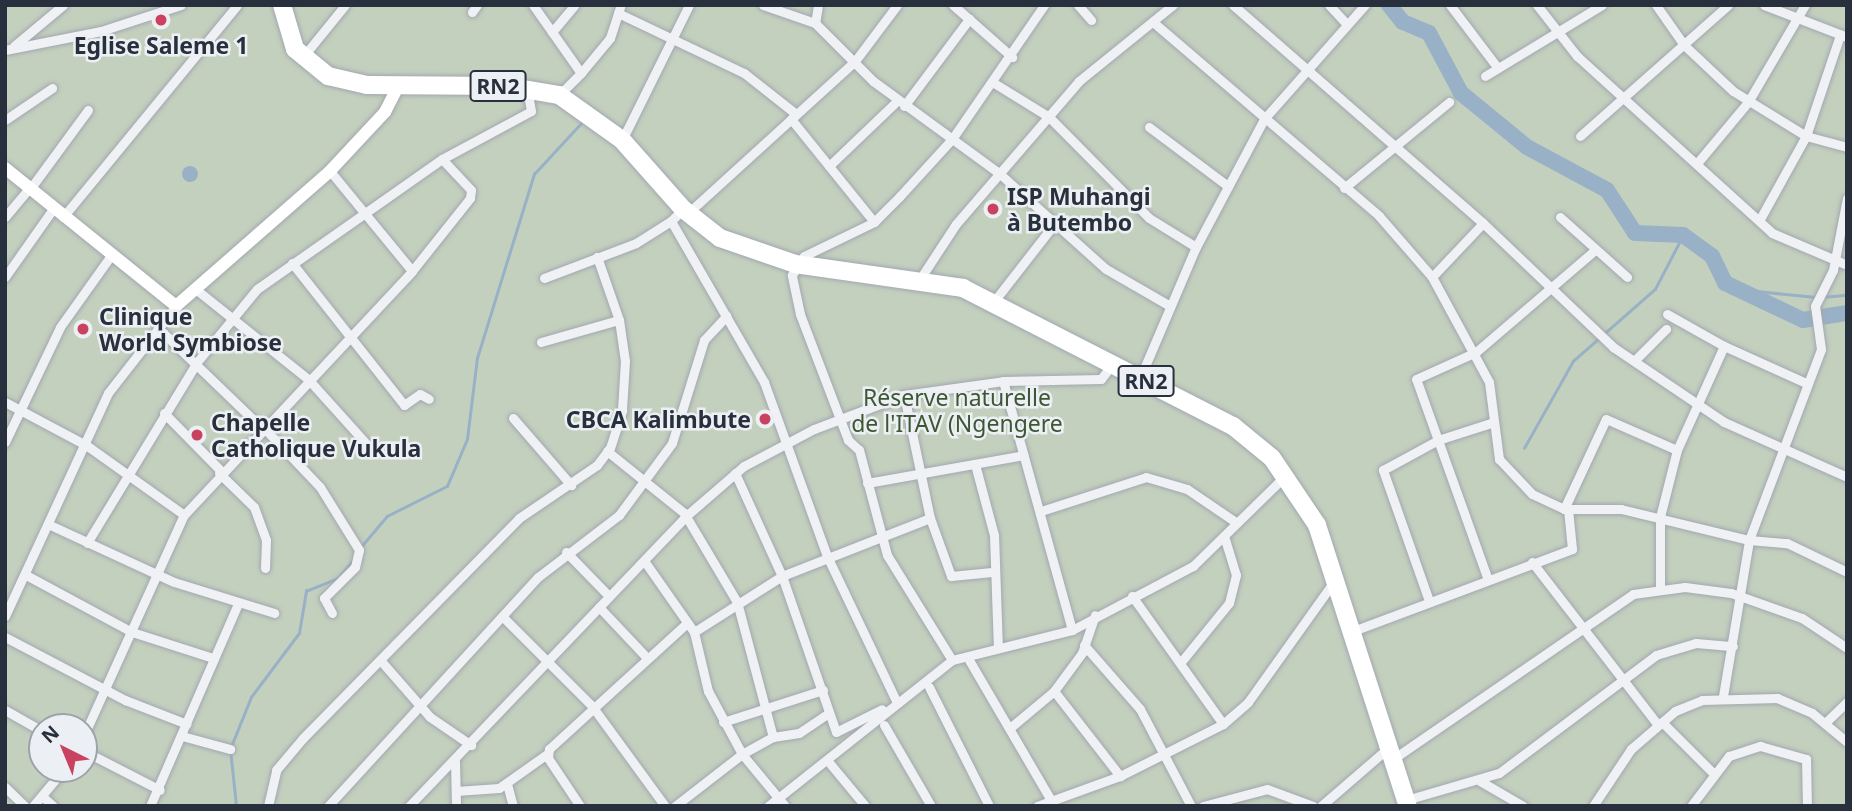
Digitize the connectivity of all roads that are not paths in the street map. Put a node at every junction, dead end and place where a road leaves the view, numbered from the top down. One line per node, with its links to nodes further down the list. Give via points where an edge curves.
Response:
1 (63, 5): 38 (street)
2 (181, 5): 38 (street, via 102,31)
3 (237, 5): 77 (street)
4 (282, 5): 40 (highway, via 287,35)
5 (345, 5): 40 (street)
6 (533, 5): 34 (street)
7 (575, 5): 34 (street)
8 (689, 5): 36 (street)
9 (763, 5): 32 (street)
10 (818, 5): 32 (street)
11 (897, 5): 41 (street)
12 (953, 5): 27 (street)
13 (1044, 5): 39 (street)
14 (1078, 5): 28 (street)
15 (1173, 5): 30 (street)
16 (1233, 5): 42 (street)
17 (1329, 5): 31 (street)
18 (1365, 5): 31 (street)
19 (1450, 5): 43 (street)
20 (1537, 5): 33 (street)
21 (1602, 5): 33 (street)
22 (1656, 5): 37 (street)
23 (1728, 5): 37 (street)
24 (1764, 5): 29 (street)
25 (1805, 5): 29 (street)
26 (619, 9): 36 (street); 44 (street, via 610,38)
27 (969, 19): 39 (street); 54 (street)
28 (1091, 20)
29 (1794, 21): 35 (street); 53 (street)
30 (1153, 22): 57 (street, via 1104,58); 59 (street)
31 (1345, 22): 42 (street)
32 (815, 23): 41 (street)
33 (1556, 30): 43 (street); 50 (street)
34 (552, 32): 44 (street)
35 (1843, 36): 62 (street)
36 (675, 40): 56 (street, via 744,73); 64 (street)
37 (1684, 45): 50 (street); 53 (street)
38 (9, 49)
39 (1012, 57): 46 (street)
40 (302, 58): 47 (highway, RN2, via 344,83)
41 (855, 61): 54 (street); 56 (street)
42 (1307, 67): 59 (street); 65 (street)
43 (1497, 67): 45 (street)
44 (581, 72): 51 (street)
45 (1485, 76)
46 (994, 83): 57 (street); 63 (street)
47 (398, 86): 49 (highway, RN2); 71 (street, via 385,112)
48 (52, 88): 58 (street)
49 (527, 88): 51 (highway, RN2); 67 (street, via 531,111)
50 (1624, 94): 61 (street); 68 (street)
51 (559, 95): 64 (highway, RN2)
52 (1448, 102): 65 (street)
53 (1748, 102): 62 (street); 68 (street)
54 (901, 104): 63 (street); 69 (street)
55 (88, 110): 75 (street)
56 (794, 117): 69 (street); 78 (street)
57 (1049, 117): 72 (street); 86 (street, via 1149,218)
58 (5, 120)
59 (1264, 120): 73 (street); 74 (street)
60 (1149, 127): 73 (street)
61 (1580, 136)
62 (1806, 136): 66 (street); 82 (street)
63 (952, 139): 72 (street); 83 (street)
64 (622, 140): 78 (highway, RN2)
65 (1389, 145): 74 (street); 85 (street)
66 (1847, 147)
67 (442, 159): 79 (street); 94 (street, via 471,190 470,198)
68 (1698, 162): 82 (street)
69 (829, 166): 83 (street)
70 (5, 168): 75 (street)
71 (330, 171): 79 (street); 101 (street)
72 (1000, 174): 84 (street); 99 (street, via 942,242)
73 (1228, 186): 86 (street)
74 (1344, 188): 96 (street)
75 (29, 189): 77 (street); 80 (street)
76 (1847, 198): 90 (street)
77 (58, 213): 88 (street); 95 (street)
78 (681, 214): 89 (street, via 643,240); 92 (highway, RN2, via 720,238); 106 (street)
79 (366, 215): 91 (street); 94 (street)
80 (5, 217)
81 (1560, 217): 87 (street)
82 (1760, 219): 90 (street, via 1780,239)
83 (874, 222): 92 (street)
84 (1055, 223): 102 (street); 104 (street, via 1117,276)
85 (1483, 223): 96 (street); 100 (street)
86 (1196, 247): 104 (street)
87 (1595, 250): 97 (street); 100 (street)
88 (112, 254): 103 (street); 126 (street, via 64,320)
89 (597, 257): 98 (street); 108 (street)
90 (1832, 262): 93 (street); 121 (street, via 1815,306 1824,340)
91 (292, 263): 107 (street, via 257,289); 111 (street)
92 (795, 264): 99 (highway, RN2); 129 (street, via 800,314)
93 (1847, 265)
94 (412, 271): 111 (street)
95 (6, 274)
96 (1432, 277): 114 (street)
97 (1627, 277)
98 (544, 278)
99 (918, 282): 102 (highway, RN2)
100 (1552, 289): 114 (street); 115 (street, via 1607,342)
101 (198, 291): 103 (street); 107 (street)
102 (995, 300): 117 (highway, RN2)
103 (176, 306): 109 (street)
104 (1170, 306): 118 (street)
105 (1667, 314): 113 (street)
106 (726, 316): 132 (street); 148 (street, via 704,340 672,443)
107 (234, 319): 116 (street); 119 (street)
108 (619, 320): 112 (street); 139 (street, via 622,410)
109 (158, 328): 116 (street); 135 (street, via 108,393)
110 (1666, 329): 115 (street)
111 (345, 338): 119 (street); 123 (street, via 404,405 420,394)
112 (541, 342)
113 (1724, 346): 121 (street); 124 (street)
114 (1476, 352): 130 (street, via 1489,382); 133 (street, via 1416,379)
115 (1635, 360): 124 (street)
116 (197, 362): 127 (street); 131 (street)
117 (1113, 363): 118 (highway, RN2); 120 (street, via 1101,379)
118 (1140, 378): 146 (highway, RN2, via 1233,426 1272,458)
119 (309, 380): 131 (street); 136 (street)
120 (1003, 381): 122 (street); 140 (street)
121 (1806, 383): 137 (street)
122 (904, 395): 129 (street); 143 (street)
123 (429, 399)
124 (1696, 401): 137 (street); 138 (street)
125 (5, 402): 126 (street)
126 (20, 408): 134 (street); 135 (street)
127 (164, 412): 142 (street); 144 (street)
128 (513, 418): 150 (street)
129 (841, 419): 132 (street); 149 (street, via 859,450)
130 (1491, 423): 133 (street); 151 (street, via 1499,459 1531,494)
131 (263, 429): 142 (street); 184 (street, via 320,487 359,550 355,568 324,598)
132 (790, 440): 145 (street); 164 (street)
133 (1438, 440): 173 (street); 179 (street, via 1383,470)
134 (5, 442)
135 (86, 446): 144 (street); 158 (street)
136 (370, 448)
137 (1779, 448): 147 (street); 161 (street)
138 (1677, 450): 151 (street, via 1606,419); 155 (street)
139 (607, 451): 148 (street); 150 (street)
140 (1024, 455): 141 (street); 152 (street)
141 (976, 468): 143 (street); 168 (street, via 994,535)
142 (220, 472): 153 (street); 167 (street, via 254,507 265,540)
143 (922, 472): 149 (street); 156 (street)
144 (126, 473): 153 (street); 162 (street)
145 (734, 473): 154 (street); 172 (street)
146 (1284, 477): 157 (street); 174 (highway, RN2, via 1310,510)
147 (1847, 477)
148 (645, 483): 154 (street); 163 (street, via 619,515)
149 (867, 483): 159 (street)
150 (571, 485): 203 (street, via 519,518)
151 (1566, 509): 155 (street); 166 (street, via 1573,549)
152 (1041, 511): 157 (street, via 1146,477 1187,489); 190 (street)
153 (184, 515): 171 (street)
154 (686, 516): 165 (street); 180 (street)
155 (1660, 517): 161 (street); 175 (street)
156 (930, 518): 159 (street); 168 (street, via 951,576)
157 (1237, 523): 160 (street)
158 (50, 526): 162 (street); 170 (street)
159 (880, 536): 164 (street); 201 (street, via 894,571)
160 (1224, 536): 177 (street, via 1193,566); 204 (street, via 1236,575 1229,603)
161 (1749, 540): 169 (street, via 1787,542); 178 (street)
162 (87, 542): 171 (street)
163 (566, 552): 176 (street); 187 (street)
164 (827, 556): 172 (street); 213 (street)
165 (645, 562): 176 (street); 188 (street)
166 (1532, 562): 173 (street); 189 (street)
167 (265, 568)
168 (992, 572): 197 (street)
169 (1847, 572)
170 (26, 575): 186 (street); 192 (street)
171 (159, 575): 181 (street); 192 (street)
172 (782, 576): 180 (street); 208 (street)
173 (1487, 577): 179 (street)
174 (1336, 579): 191 (highway, RN2); 226 (street, via 1248,702)
175 (1660, 588): 178 (street); 189 (street, via 1633,594)
176 (609, 596): 182 (street)
177 (1132, 596): 185 (street); 204 (street)
178 (1742, 596): 196 (street); 198 (street, via 1802,618)
179 (1428, 598): 191 (street)
180 (737, 602): 193 (street); 216 (street)
181 (238, 604): 183 (street); 199 (street)
182 (599, 607): 200 (street); 205 (street)
183 (274, 613)
184 (332, 613)
185 (1095, 615): 190 (street); 195 (street)
186 (5, 616)
187 (504, 618): 205 (street); 214 (street, via 449,671)
188 (687, 623): 193 (street); 200 (street)
189 (1579, 627): 206 (street); 233 (street)
190 (1072, 631): 197 (street)
191 (1353, 631): 233 (highway, RN2)
192 (132, 632): 199 (street); 209 (street)
193 (694, 632): 220 (street)
194 (5, 637): 209 (street)
195 (1084, 645): 210 (street); 236 (street, via 1140,709)
196 (1733, 646): 206 (street, via 1675,647); 211 (street)
197 (998, 648): 201 (street)
198 (1847, 648)
199 (213, 658): 224 (street)
200 (647, 658): 215 (street)
201 (953, 660): 213 (street)
202 (969, 660): 227 (street)
203 (381, 661): 214 (street); 257 (street, via 281,763)
204 (1181, 662): 226 (street)
205 (548, 664): 215 (street); 231 (street)
206 (1618, 678): 223 (street); 242 (street, via 1543,741)
207 (929, 687): 268 (street)
208 (823, 690): 216 (street); 219 (street)
209 (106, 691): 218 (street); 224 (street)
210 (1054, 691): 227 (street); 241 (street)
211 (1723, 696): 221 (street, via 1777,698); 223 (street, via 1688,704)
212 (1847, 702): 221 (street)
213 (897, 703): 219 (street, via 836,732); 238 (street)
214 (424, 706): 231 (street); 258 (street)
215 (592, 706): 234 (street); 263 (street)
216 (764, 707): 220 (street); 229 (street)
217 (5, 710): 222 (street)
218 (95, 713)
219 (829, 713): 229 (street, via 799,733)
220 (723, 722): 235 (street)
221 (1826, 722): 230 (street)
222 (28, 723)
223 (1660, 723): 240 (street); 274 (street, via 1617,764)
224 (187, 724): 228 (street)
225 (884, 724): 267 (street)
226 (1223, 724): 236 (street)
227 (1011, 727): 250 (street)
228 (182, 736): 232 (street); 246 (street)
229 (773, 737): 235 (street)
230 (1847, 742)
231 (471, 745): 239 (street)
232 (230, 750)
233 (1391, 753): 251 (highway, RN2); 272 (street)
234 (547, 754): 244 (street); 262 (street)
235 (742, 754): 249 (street); 264 (street)
236 (1167, 754): 241 (street); 270 (street)
237 (98, 758): 246 (street)
238 (827, 760): 249 (street); 266 (street)
239 (455, 761): 247 (street); 259 (street)
240 (1712, 772): 275 (street); 276 (street, via 1742,750 1793,752 1806,759)
241 (1120, 776): 250 (street)
242 (1480, 781): 251 (street); 273 (street)
243 (53, 783): 248 (street)
244 (507, 784): 247 (street); 261 (street)
245 (5, 787): 253 (street)
246 (160, 790): 256 (street)
247 (456, 791): 260 (street)
248 (42, 796): 254 (street); 255 (street)
249 (782, 802): 265 (street)
250 (1052, 802): 269 (street)
251 (1407, 803)
252 (1306, 804): 271 (street, via 1267,789)
253 (25, 806)
254 (33, 806)
255 (53, 806)
256 (150, 806)
257 (268, 806)
258 (328, 806)
259 (409, 806)
260 (456, 806)
261 (513, 806)
262 (579, 806)
263 (665, 806)
264 (675, 806)
265 (768, 806)
266 (865, 806)
267 (930, 806)
268 (989, 806)
269 (1037, 806)
270 (1191, 806)
271 (1203, 806)
272 (1321, 806)
273 (1523, 806)
274 (1593, 806)
275 (1691, 806)
276 (1807, 806)

